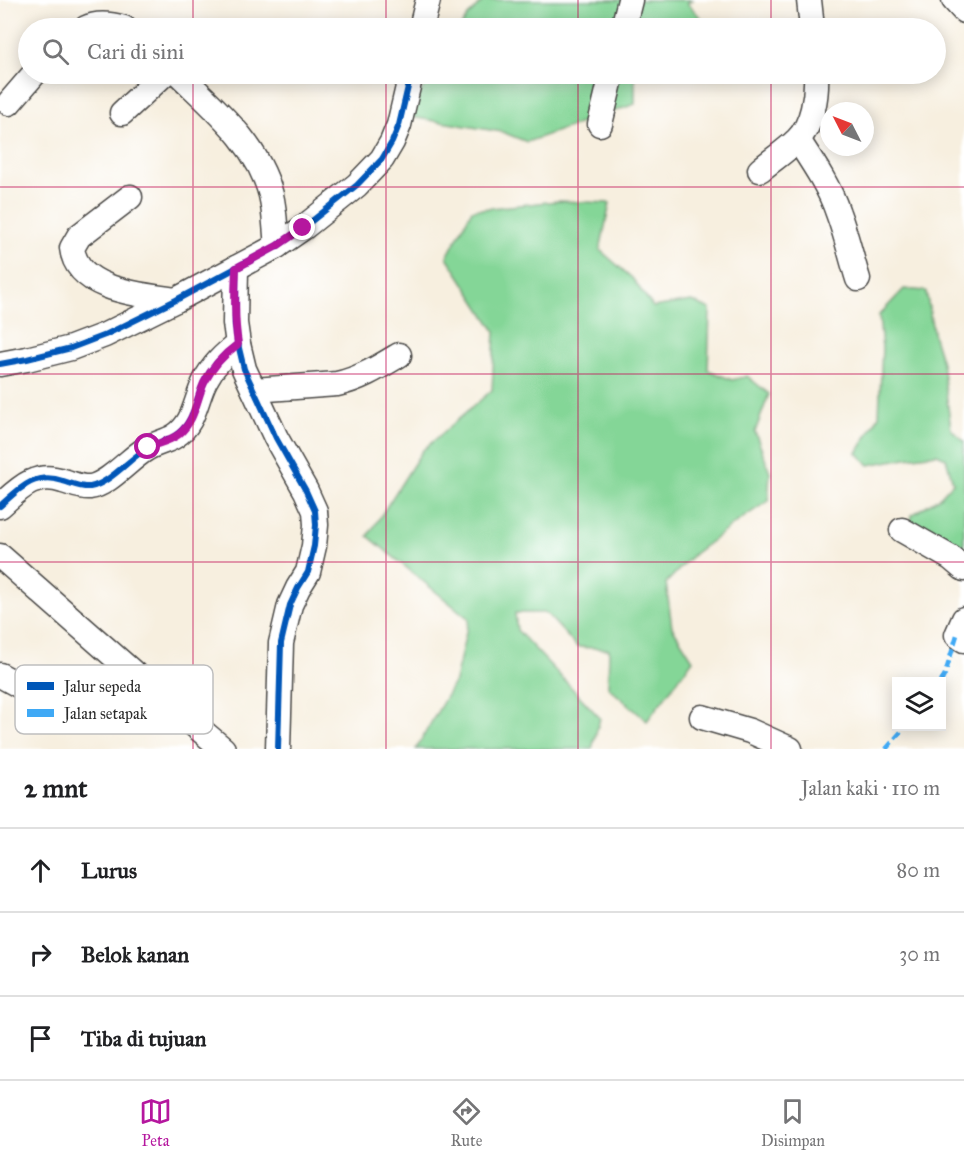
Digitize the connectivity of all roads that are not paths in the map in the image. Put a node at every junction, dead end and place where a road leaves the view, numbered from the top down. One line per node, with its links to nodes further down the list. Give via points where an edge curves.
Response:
1 (412, 0): 6 (street)
2 (630, 0): 7 (street)
3 (809, 0): 8 (street)
4 (954, 0): 5 (street)
5 (964, 11)
6 (424, 17)
7 (626, 18)
8 (811, 18)
9 (25, 84): 15 (street)
10 (153, 84): 16 (street)
11 (190, 84): 21 (street, via 219,112 255,157 272,197)
12 (409, 84): 21 (street, via 399,124 382,159 357,185)
13 (610, 84): 17 (street)
14 (815, 84): 18 (street, via 812,113)
15 (9, 103)
16 (122, 112)
17 (600, 124)
18 (798, 140): 19 (street); 23 (street, via 834,203)
19 (760, 170)
20 (130, 197): 24 (street, via 79,236 72,248 75,262 86,274 108,286)
21 (277, 246): 22 (street)
22 (236, 268): 24 (street); 25 (street)
23 (858, 279)
24 (176, 300): 27 (street, via 79,345)
25 (238, 344): 28 (street); 29 (street, via 210,372 190,422 178,435 148,447 90,487 39,478)
26 (399, 356): 28 (street, via 350,381)
27 (0, 364)
28 (254, 390): 41 (street, via 306,491 316,525 308,572 290,605 281,643)
29 (0, 506)
30 (902, 530): 32 (street)
31 (0, 556): 35 (street)
32 (964, 569)
33 (964, 620): 34 (street, via 957,635)
34 (964, 640)
35 (124, 665)
36 (0, 675): 37 (street)
37 (15, 683)
38 (702, 717): 42 (street, via 750,731)
39 (205, 734): 40 (street)
40 (223, 749)
41 (278, 749)
42 (790, 749)

